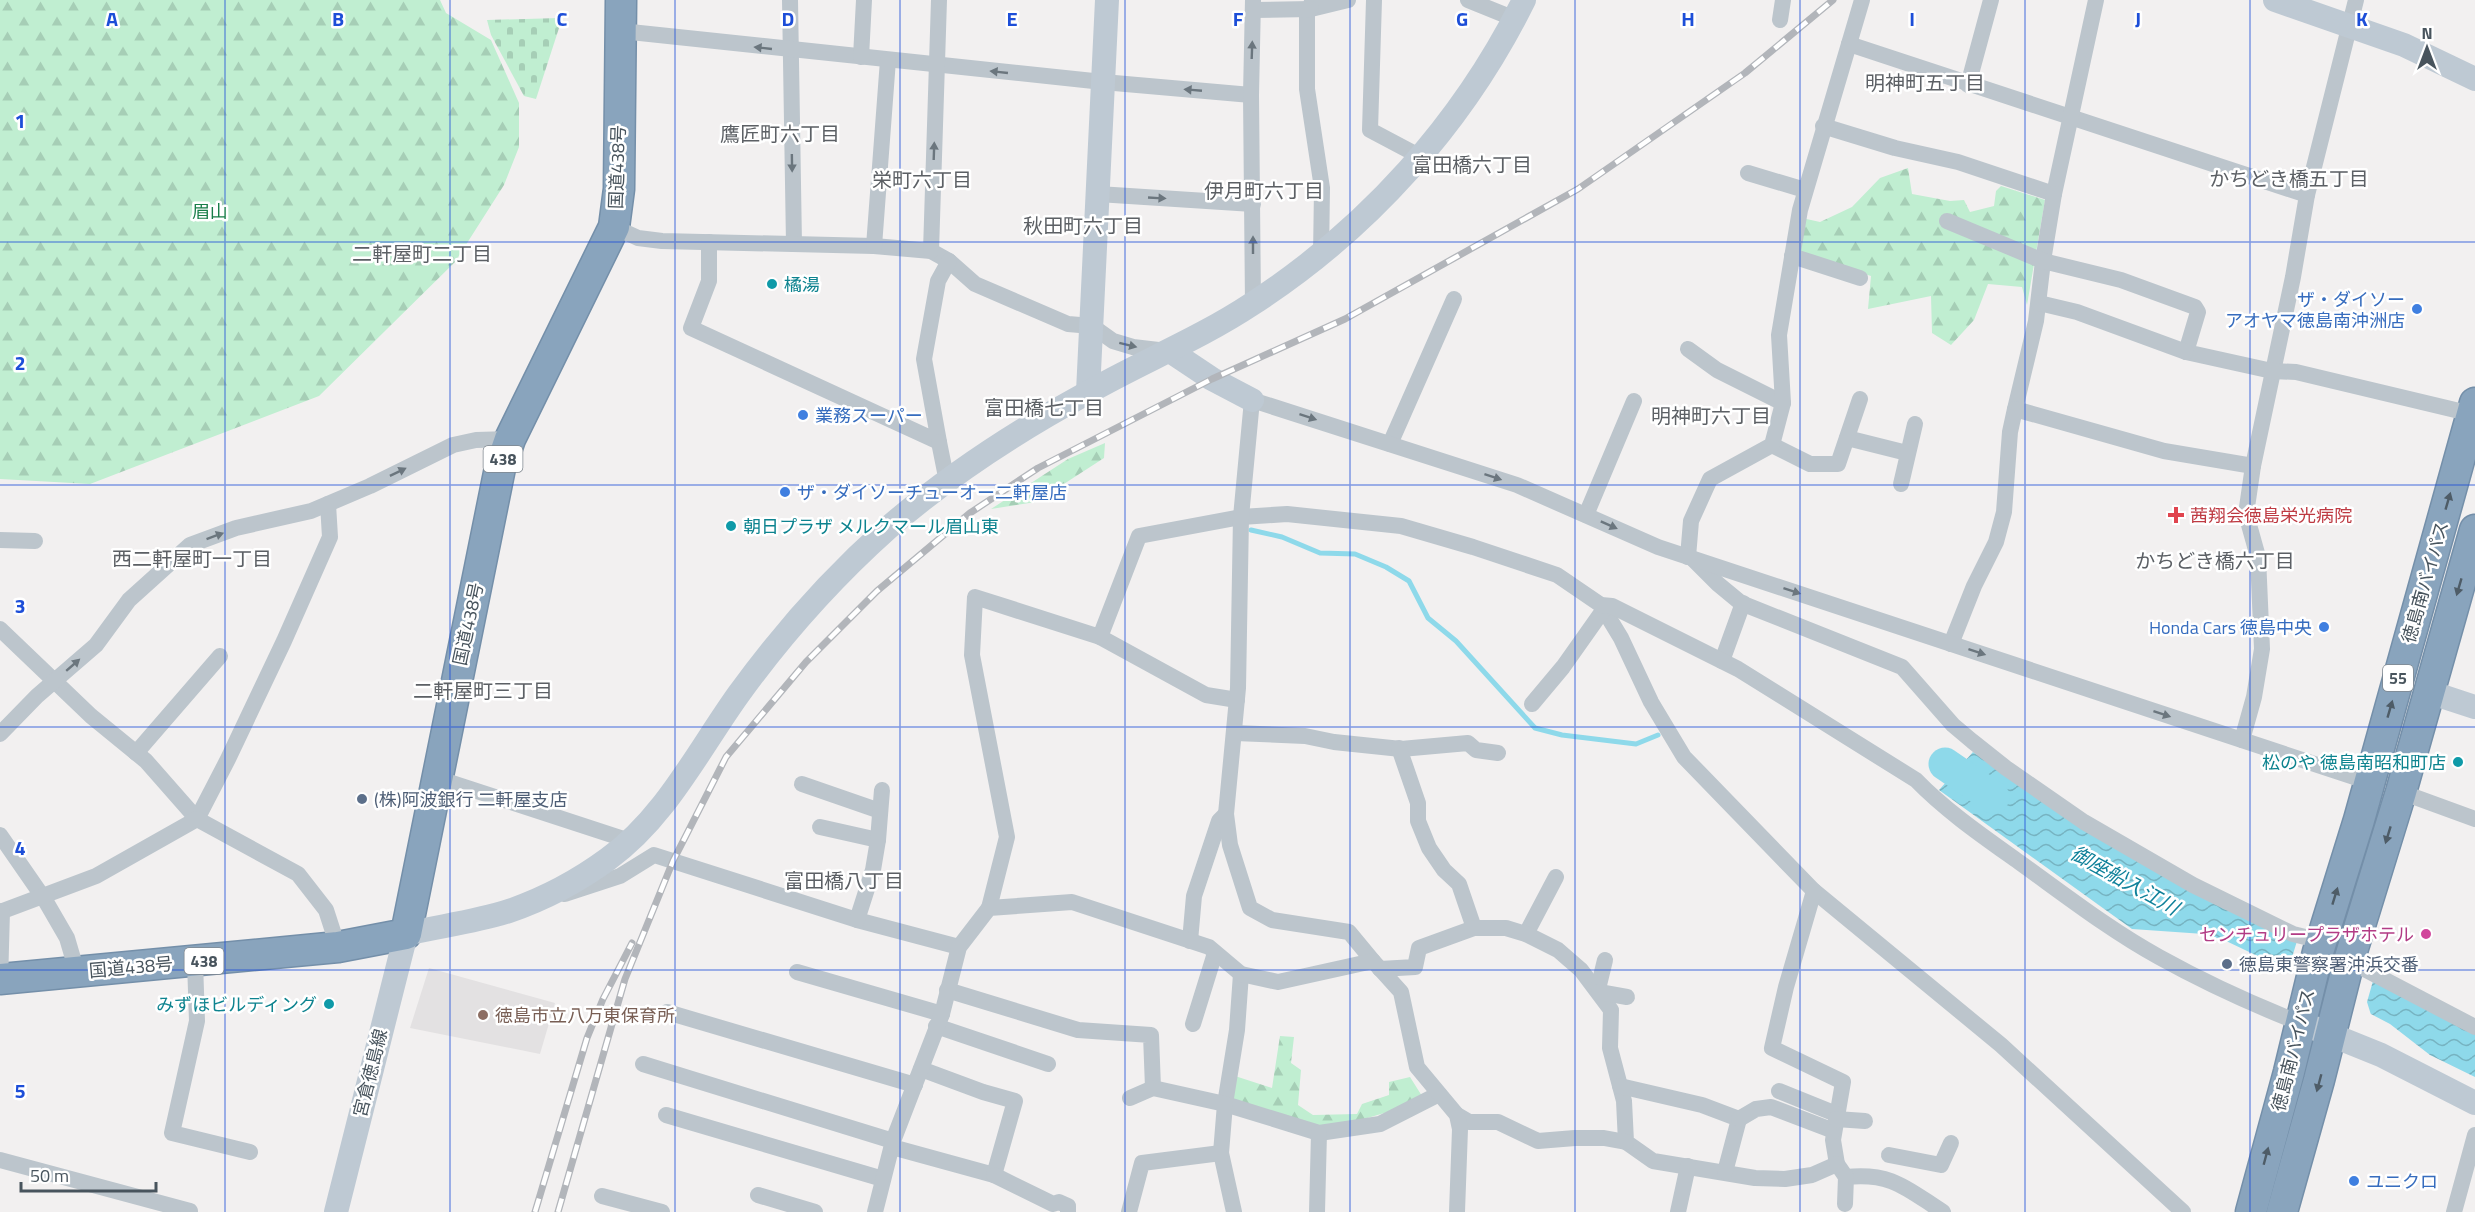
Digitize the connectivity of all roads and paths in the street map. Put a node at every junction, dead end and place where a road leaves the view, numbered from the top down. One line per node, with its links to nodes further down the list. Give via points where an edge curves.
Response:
1 (621, 0): 20 (highway, 国道438号 / 438)
2 (790, 0): 22 (street)
3 (864, 0): 23 (street)
4 (939, 0): 25 (street)
5 (1107, 0): 27 (street)
6 (1348, 0): 16 (street)
7 (1374, 0): 32 (street, via 1370,130)
8 (1468, 0): 17 (street)
9 (1783, 0): 18 (street)
10 (1862, 0): 21 (street)
11 (1991, 0): 28 (street)
12 (2096, 0): 30 (street)
13 (2275, 0): 19 (street)
14 (2356, 0): 19 (street)
15 (1253, 5): 16 (street); 29 (street, one-way to 15)
16 (1310, 6): 45 (street, via 1307,89 1322,188)
17 (1520, 10): 32 (street, via 1479,78)
18 (1780, 20)
19 (2350, 26): 26 (street, via 2404,45); 37 (street)
20 (621, 31): 22 (street, one-way to 20); 40 (highway, 国道438号 / 438)
21 (1849, 44): 28 (street); 31 (street)
22 (791, 51): 23 (street); 42 (street, one-way to 42)
23 (861, 57): 24 (street)
24 (888, 60): 25 (street); 43 (street)
25 (937, 65): 27 (street, one-way to 25); 44 (street, one-way to 25)
26 (2475, 80)
27 (1103, 82): 29 (street, one-way to 27); 35 (street)
28 (1968, 85): 30 (street)
29 (1251, 95): 38 (street)
30 (2070, 116): 36 (street); 37 (street)
31 (1823, 126): 34 (street); 36 (street, via 1958,162)
32 (1421, 157): 45 (street, via 1372,210)
33 (1748, 173): 34 (street)
34 (1805, 190): 46 (street)
35 (1098, 194): 38 (street, one-way to 38); 53 (street)
36 (2054, 194): 48 (street)
37 (2307, 195): 57 (street)
38 (1254, 204): 52 (street, one-way to 38)
39 (1947, 221): 48 (street)
40 (615, 227): 41 (street, via 638,238); 67 (highway, 国道438号 / 438)
41 (709, 242): 42 (street); 68 (street, via 709,281 691,328)
42 (794, 244): 43 (street)
43 (874, 246): 44 (street)
44 (931, 251): 47 (street)
45 (1321, 255): 52 (street)
46 (1792, 256): 49 (street); 62 (street, via 1779,335)
47 (949, 261): 53 (street, via 975,284 1068,324); 68 (street, via 938,281 924,359)
48 (2043, 261): 51 (street); 56 (street, via 2121,280 2195,307 2198,312)
49 (1860, 278)
50 (1455, 299): 69 (street)
51 (2039, 303): 56 (street, via 2077,312); 64 (street)
52 (1253, 304): 55 (street)
53 (1092, 326): 55 (street, one-way to 55, via 1113,341); 58 (street)
54 (1688, 349): 62 (street, via 1717,370)
55 (1170, 351): 58 (street); 60 (street)
56 (2186, 352): 57 (street)
57 (2272, 371): 63 (street, via 2296,372); 72 (street)
58 (1088, 392): 73 (street)
59 (1860, 399): 66 (street)
60 (1252, 400): 69 (street, one-way to 69); 77 (street)
61 (1634, 401): 76 (street)
62 (1783, 403): 70 (street)
63 (2473, 408): 101 (highway, 徳島南バイパス / 55, one-way to 63)
64 (2015, 409): 72 (street, via 2164,451); 86 (street, via 2004,508 1996,542)
65 (1915, 424): 71 (street)
66 (1847, 438): 70 (street, via 1838,464 1810,464); 71 (street)
67 (510, 439): 75 (street, one-way to 67, via 453,445); 100 (highway, 国道438号 / 438, via 500,468)
68 (939, 442): 73 (street)
69 (1390, 444): 76 (street, one-way to 76, via 1516,485)
70 (1772, 445): 81 (street, via 1710,479 1691,521)
71 (1907, 453): 74 (street)
72 (2253, 466): 96 (street, via 2246,514 2258,556 2262,649)
73 (947, 482): 112 (street, via 890,526 815,599 760,666 656,814)
74 (1901, 484)
75 (328, 504): 89 (street, one-way to 75, via 96,645 129,600 190,545 236,528); 107 (street, via 330,537)
76 (1586, 515): 81 (street, one-way to 81)
77 (1241, 517): 83 (street, via 1287,514 1401,526 1557,575); 85 (street, via 1139,536); 91 (street)
78 (2475, 530): 90 (highway, 徳島南バイパス / 55, one-way to 90)
79 (0, 540): 80 (street)
80 (34, 541)
81 (1689, 557): 82 (street); 86 (street, one-way to 86)
82 (1743, 603): 88 (street); 124 (street, via 1902,668 1965,736 2084,822 2193,885)
83 (1602, 607): 88 (street, via 1612,606); 92 (street, via 1563,667); 114 (street, via 1684,757)
84 (0, 629): 89 (street)
85 (1100, 636): 91 (street, via 1206,694); 117 (street, via 975,597 972,655 1007,837)
86 (1951, 644): 96 (street, one-way to 96)
87 (220, 656): 98 (street)
88 (1722, 661): 141 (street, via 1916,780 1985,837 2158,957)
89 (55, 681): 95 (street); 98 (street)
90 (2429, 692): 93 (street); 104 (highway, 徳島南バイパス / 55)
91 (1238, 700): 94 (street)
92 (1532, 704)
93 (2475, 706)
94 (1235, 733): 97 (street, via 1305,736); 106 (street)
95 (0, 734)
96 (2242, 740): 101 (street)
97 (1399, 748): 99 (street, via 1468,743 1476,750); 120 (street, via 1429,848 1459,884)
98 (136, 753): 107 (street)
99 (1498, 753)
100 (436, 778): 112 (street); 121 (highway, 国道438号 / 438)
101 (2369, 782): 124 (highway, 徳島南バイパス / 55, one-way to 101)
102 (802, 784): 105 (street)
103 (882, 790): 105 (street)
104 (2401, 792): 108 (street); 130 (highway, 徳島南バイパス / 55, one-way to 130)
105 (880, 811): 111 (street)
106 (1226, 814): 123 (street, via 1219,821 1194,896); 131 (street, via 1230,845 1250,908 1272,920 1349,932)
107 (197, 819): 115 (street, via 96,876); 125 (street, via 298,874 326,910)
108 (2475, 819)
109 (820, 828): 111 (street)
110 (0, 835): 115 (street)
111 (878, 840): 119 (street, via 873,870)
112 (630, 841): 116 (street, via 583,877)
113 (1556, 877): 122 (street)
114 (1814, 891): 158 (street, via 1772,1048 1844,1083); 191 (street, via 2001,1045)
115 (42, 896): 118 (street); 132 (street, via 67,938)
116 (542, 898): 119 (street, via 620,876 654,855); 121 (street, via 506,912)
117 (989, 908): 123 (street, via 1072,902); 126 (street)
118 (1, 911): 135 (street)
119 (856, 920): 126 (street)
120 (1473, 928): 122 (street, via 1506,928); 131 (street, via 1419,948 1415,967)
121 (406, 934): 125 (highway, 国道438号 / 438); 180 (street, 宮倉徳島線)
122 (1526, 934): 137 (street, via 1558,951)
123 (1190, 941): 127 (street)
124 (2319, 946): 141 (highway, 徳島南バイパス / 55)
125 (338, 947): 129 (highway, 国道438号 / 438)
126 (959, 947): 136 (street)
127 (1215, 953): 134 (street); 142 (street)
128 (1605, 960): 137 (street)
129 (195, 962): 132 (highway, 国道438号 / 438); 165 (street, via 197,1021 172,1133)
130 (2348, 964): 143 (street); 144 (highway, 徳島南バイパス / 55)
131 (1376, 965): 134 (street, via 1278,982); 151 (street, via 1401,992 1417,1067)
132 (77, 972): 135 (highway, 国道438号 / 438)
133 (797, 972): 140 (street)
134 (1242, 974): 154 (street, via 1238,1030)
135 (0, 980)
136 (947, 990): 140 (street); 149 (street, via 1078,1030 1151,1035)
137 (1598, 990): 138 (street); 148 (street, via 1611,1010 1610,1048)
138 (1628, 997)
139 (667, 1012): 147 (street)
140 (939, 1020): 146 (street); 147 (street)
141 (2300, 1023): 144 (street); 192 (highway, 徳島南バイパス / 55, one-way to 141)
142 (1193, 1024)
143 (2475, 1027)
144 (2330, 1035): 153 (street); 193 (highway, 徳島南バイパス / 55, one-way to 193)
145 (643, 1064): 164 (street)
146 (1048, 1064)
147 (918, 1077): 164 (street); 173 (street, via 1016,1101)
148 (1620, 1086): 157 (street, via 1701,1105); 162 (street)
149 (1153, 1088): 152 (street); 154 (street)
150 (1779, 1091): 158 (street)
151 (1439, 1094): 156 (street); 160 (street, via 1380,1124)
152 (1130, 1098)
153 (2475, 1102)
154 (1225, 1104): 160 (street); 166 (street)
155 (666, 1115): 174 (street)
156 (1457, 1115): 162 (street, via 1469,1122 1498,1122 1538,1141 1575,1137); 188 (street)
157 (1739, 1119): 158 (street, via 1756,1109 1771,1107); 172 (street)
158 (1835, 1121): 159 (street); 171 (street, via 1833,1140)
159 (1865, 1121)
160 (1318, 1133): 187 (street)
161 (2475, 1135): 194 (street)
162 (1626, 1142): 170 (street, via 1653,1161)
163 (1951, 1143): 169 (street, via 1941,1165)
164 (892, 1144): 173 (street); 174 (street)
165 (250, 1152)
166 (1221, 1153): 185 (street, via 1142,1163); 186 (street)
167 (1889, 1155): 169 (street)
168 (0, 1160): 179 (street)
169 (1914, 1160): 175 (street)
170 (1688, 1166): 172 (street); 189 (street)
171 (1842, 1170): 172 (street, via 1785,1179); 175 (street, via 1894,1180); 178 (street)
172 (1725, 1172)
173 (994, 1175): 184 (street, via 1053,1204 1068,1206)
174 (883, 1179): 183 (street)
175 (1908, 1190): 190 (street)
176 (758, 1195): 182 (street)
177 (602, 1196): 181 (street)
178 (1845, 1204)
179 (189, 1211)
180 (336, 1212)
181 (662, 1212)
182 (814, 1212)
183 (875, 1212)
184 (1068, 1212)
185 (1129, 1212)
186 (1234, 1212)
187 (1317, 1212)
188 (1457, 1212)
189 (1678, 1212)
190 (1943, 1212)
191 (2183, 1212)
192 (2251, 1212)
193 (2282, 1212)
194 (2454, 1212)

